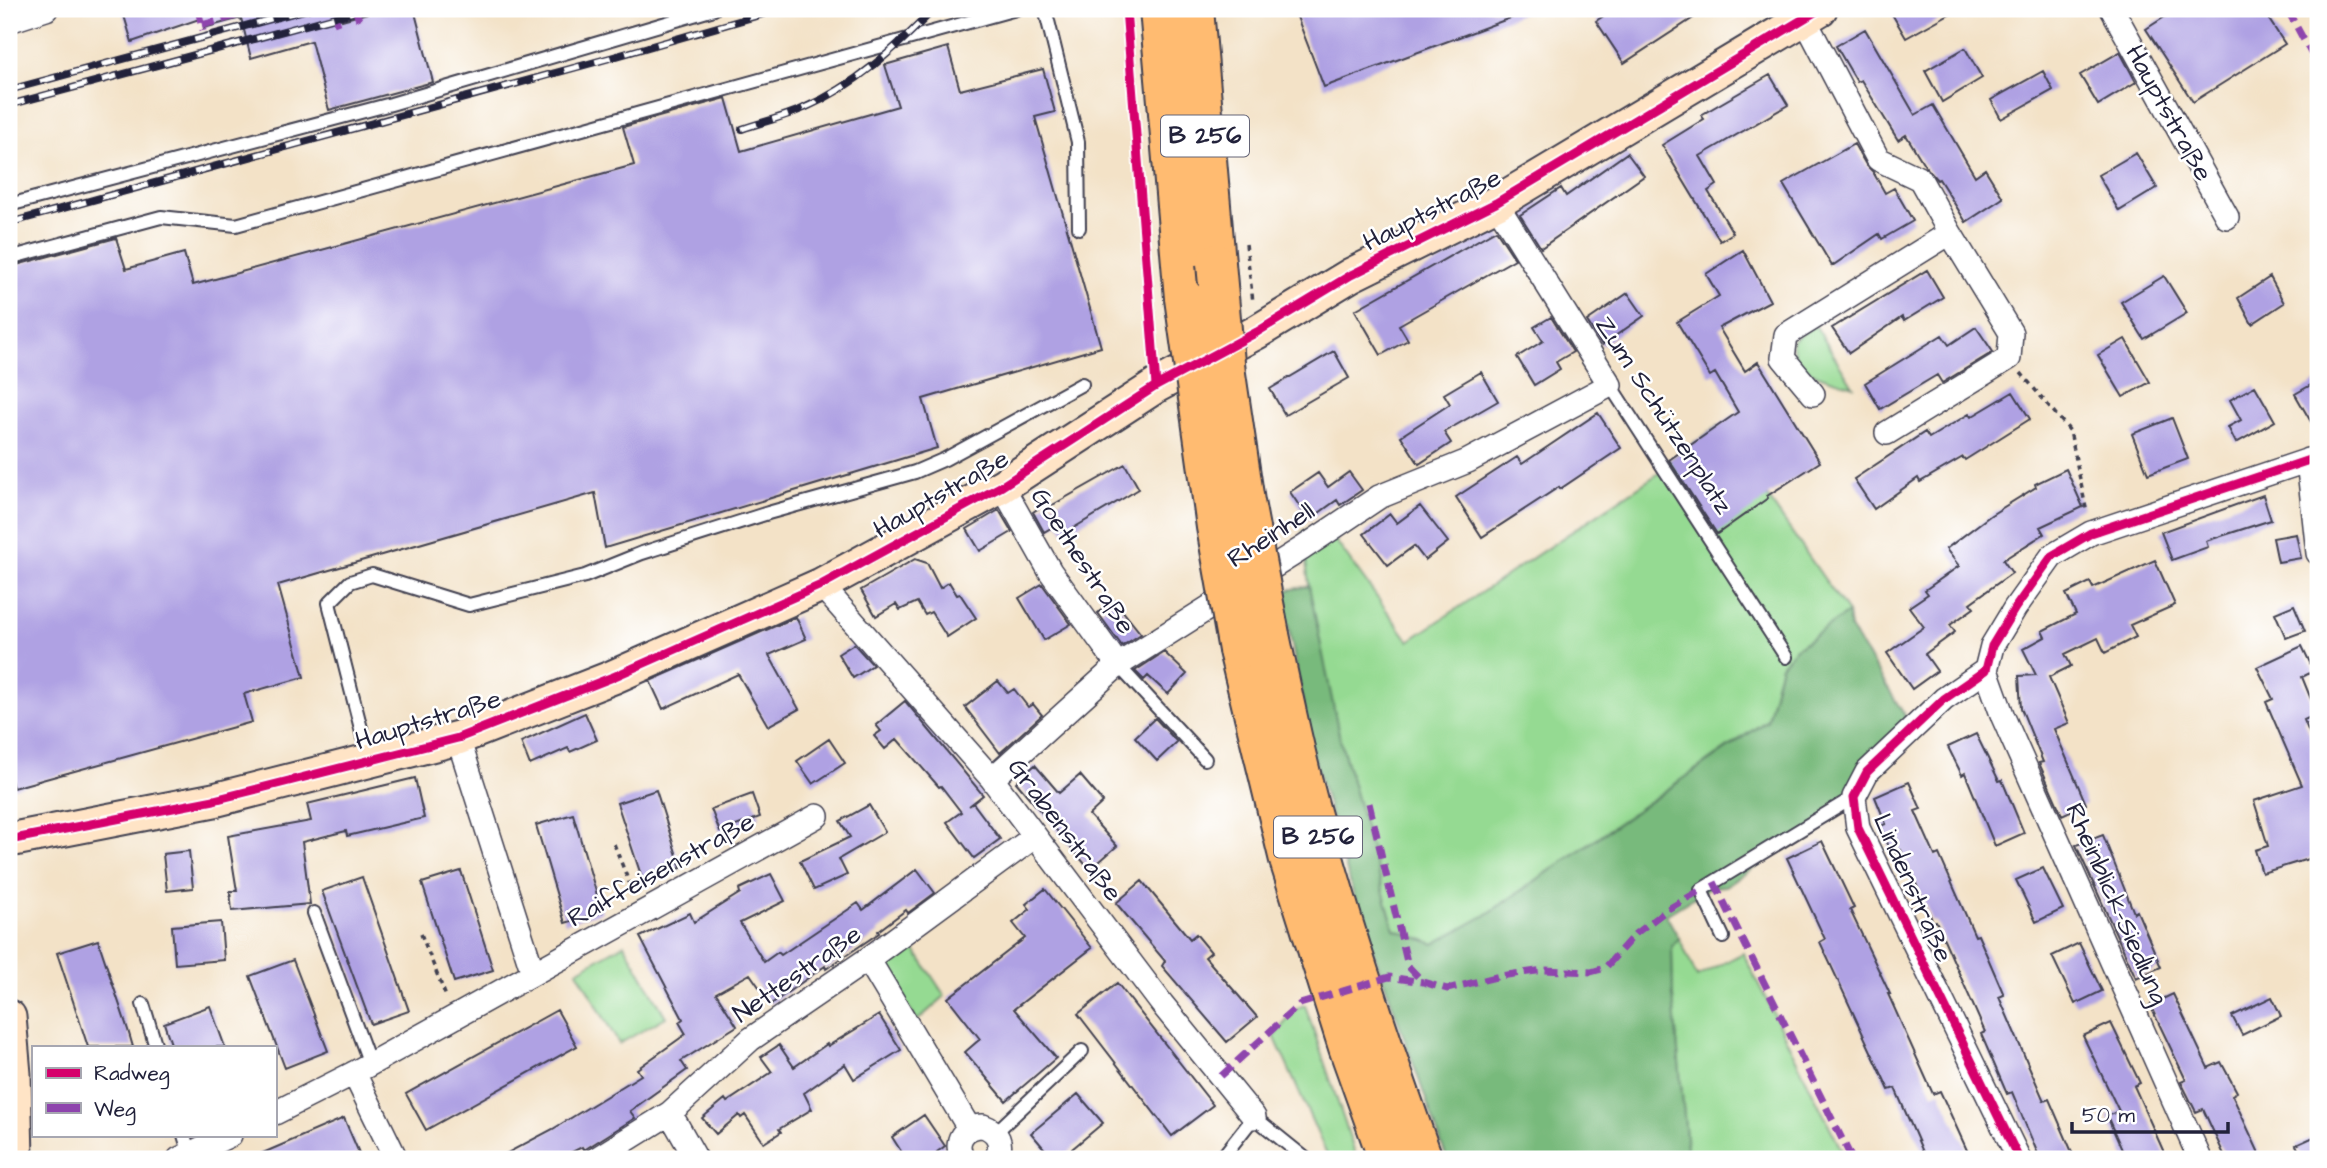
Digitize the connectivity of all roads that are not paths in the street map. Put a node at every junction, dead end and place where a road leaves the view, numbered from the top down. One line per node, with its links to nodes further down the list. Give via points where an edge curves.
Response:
1 (46, 9): 9 (street)
2 (714, 9): 11 (lane, via 391,104)
3 (1016, 9): 15 (lane, via 236,225 161,217)
4 (1045, 9): 13 (lane, via 1078,142)
5 (1159, 9): 41 (highway, B 256, bridge, via 1184,298 1225,583 1289,860)
6 (1194, 9): 41 (highway, B 256, bridge, via 1226,374 1245,502 1270,635)
7 (2112, 9): 12 (street, Hauptstraße)
8 (1812, 13): 10 (main road, Hauptstraße); 14 (street, via 1878,159 1920,179)
9 (9, 21)
10 (1496, 203): 17 (street, Zum Schützenplatz); 21 (main road, Hauptstraße, via 1351,275 1156,386)
11 (9, 205)
12 (2227, 217)
13 (1079, 228)
14 (1951, 233): 18 (street, via 1786,335 1783,358); 19 (street, via 2011,333 2009,358)
15 (9, 258)
16 (1082, 384): 29 (lane, via 915,472 768,513 585,576 469,605 372,575 350,582 329,603)
17 (1610, 385): 24 (lane, Zum Schützenplatz); 25 (street, Rheinhell, via 1468,461 1379,497)
18 (1812, 394)
19 (1886, 433)
20 (2313, 458): 22 (street); 26 (street, via 2091,533 2052,556 1992,646)
21 (1002, 486): 23 (main road, Hauptstraße); 25 (street, Goethestraße, via 1051,571)
22 (2318, 554)
23 (821, 585): 27 (main road, Hauptstraße, via 613,677); 30 (street, Grabenstraße)
24 (1786, 657)
25 (1118, 665): 28 (lane); 30 (street, Rheinhell)
26 (1986, 670): 31 (street, Lindenstraße, via 1944,699 1867,772); 63 (street, Rheinblick-Siedlung)
27 (458, 738): 29 (main road, Hauptstraße); 38 (street)
28 (1205, 759)
29 (369, 761): 34 (main road, Hauptstraße, via 214,800)
30 (992, 779): 33 (street, Grabenstraße)
31 (1854, 797): 36 (lane, via 1701,890); 62 (street, Lindenstraße, via 1858,828)
32 (817, 816): 38 (street, Raiffeisenstraße)
33 (1034, 836): 37 (street, Nettestraße); 47 (street, Grabenstraße)
34 (9, 840)
35 (314, 912): 44 (lane)
36 (1723, 937)
37 (868, 959): 46 (street, Nettestraße, via 751,1039); 48 (street)
38 (533, 973): 44 (street, Raiffeisenstraße)
39 (144, 1004): 42 (lane)
40 (9, 1017): 52 (main road)
41 (1363, 1041): 60 (highway, B 256); 61 (highway, B 256)
42 (156, 1046)
43 (1082, 1051): 49 (lane)
44 (362, 1069): 45 (street, Raiffeisenstraße); 53 (street)
45 (276, 1112)
46 (670, 1113): 54 (street, Nettestraße); 55 (street)
47 (1254, 1117): 58 (lane); 59 (lane)
48 (969, 1128): 49 (street, via 983,1126); 56 (street, via 959,1140)
49 (995, 1133): 57 (street, via 1000,1146)
50 (227, 1136): 51 (street)
51 (184, 1150)
52 (16, 1159)
53 (396, 1159)
54 (596, 1159)
55 (696, 1159)
56 (963, 1159)
57 (996, 1159)
58 (1221, 1159)
59 (1306, 1159)
60 (1388, 1159)
61 (1423, 1159)
62 (2019, 1159)
63 (2200, 1159)

